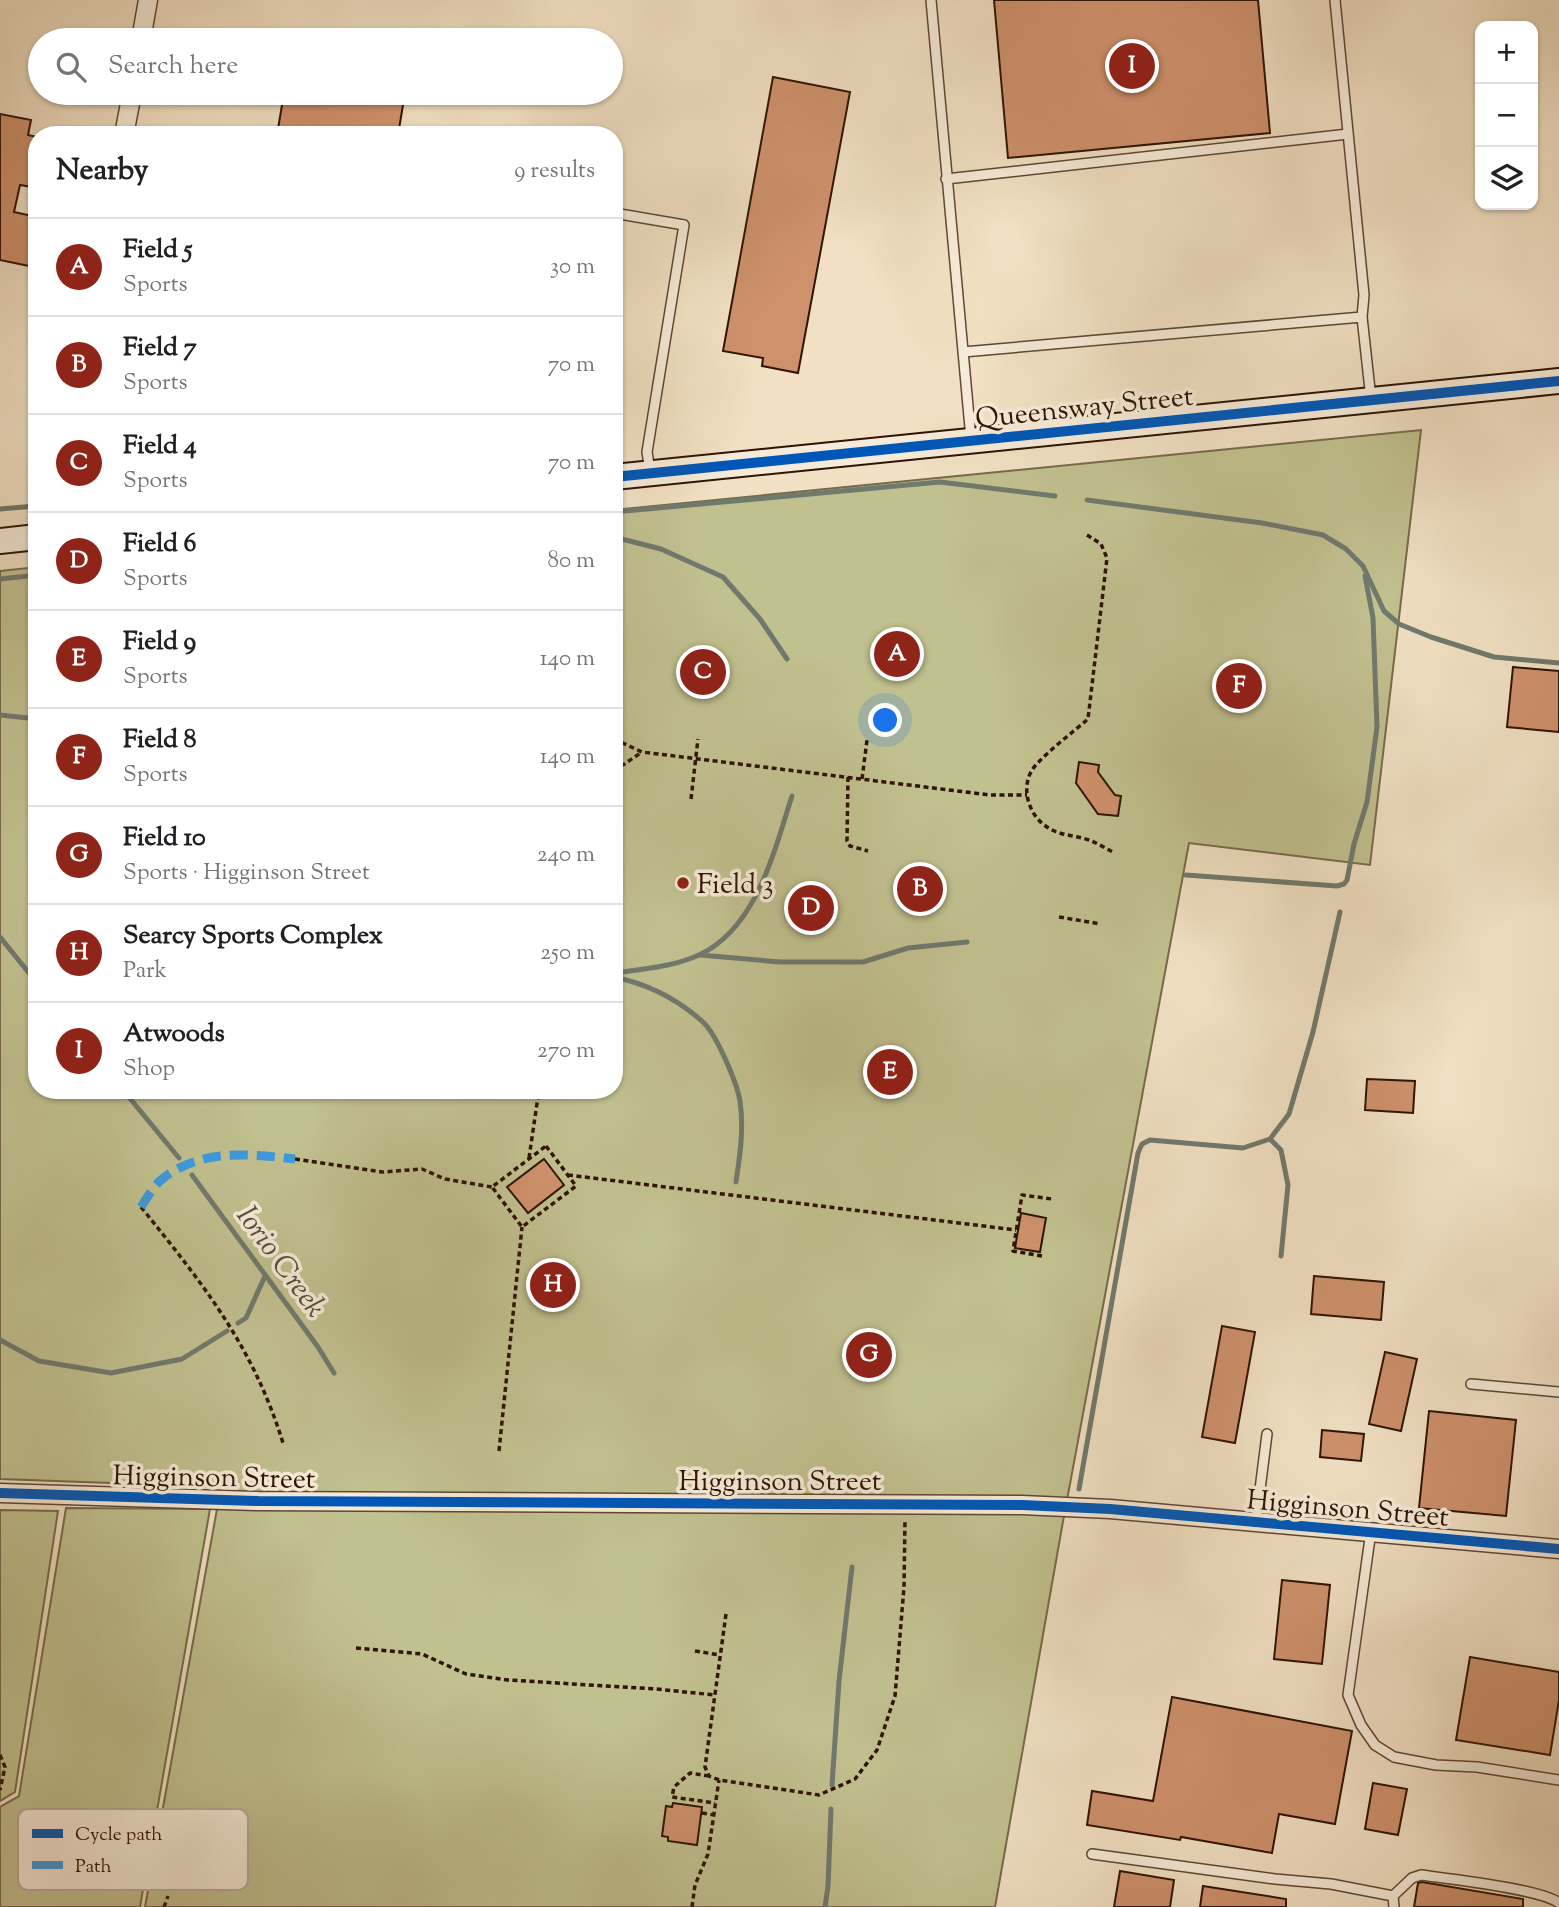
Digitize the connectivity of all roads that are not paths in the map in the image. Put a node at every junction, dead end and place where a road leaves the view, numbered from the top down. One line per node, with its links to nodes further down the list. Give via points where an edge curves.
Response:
1 (148, 0): 4 (street)
2 (931, 0): 8 (lane)
3 (1335, 0): 7 (lane)
4 (143, 28)
5 (130, 105): 6 (street)
6 (126, 126)
7 (1349, 134): 8 (lane); 10 (lane, via 1364,295)
8 (946, 179): 11 (lane)
9 (623, 215): 15 (lane, via 684,225 647,452)
10 (1362, 317): 11 (lane); 13 (lane)
11 (962, 352): 14 (lane)
12 (1559, 381): 13 (street, Queensway Street)
13 (1371, 400): 14 (street, Queensway Street)
14 (971, 441): 15 (street, Queensway Street)
15 (650, 474): 16 (street, Queensway Street)
16 (623, 476)
17 (28, 538): 18 (street)
18 (0, 541)
19 (1471, 1384): 20 (lane)
20 (1559, 1392)
21 (1267, 1434): 23 (lane)
22 (0, 1493): 23 (street, Higginson Street, via 258,1501 905,1503 1110,1509)
23 (1256, 1521): 24 (street, Higginson Street)
24 (1371, 1531): 25 (street, Higginson Street); 26 (lane, via 1348,1695 1375,1745 1394,1757 1436,1765)
25 (1559, 1549)
26 (1559, 1780)
27 (1092, 1854): 28 (lane)
28 (1393, 1896): 29 (lane, via 1421,1875 1525,1892); 30 (lane)
29 (1559, 1903)
30 (1394, 1907)

